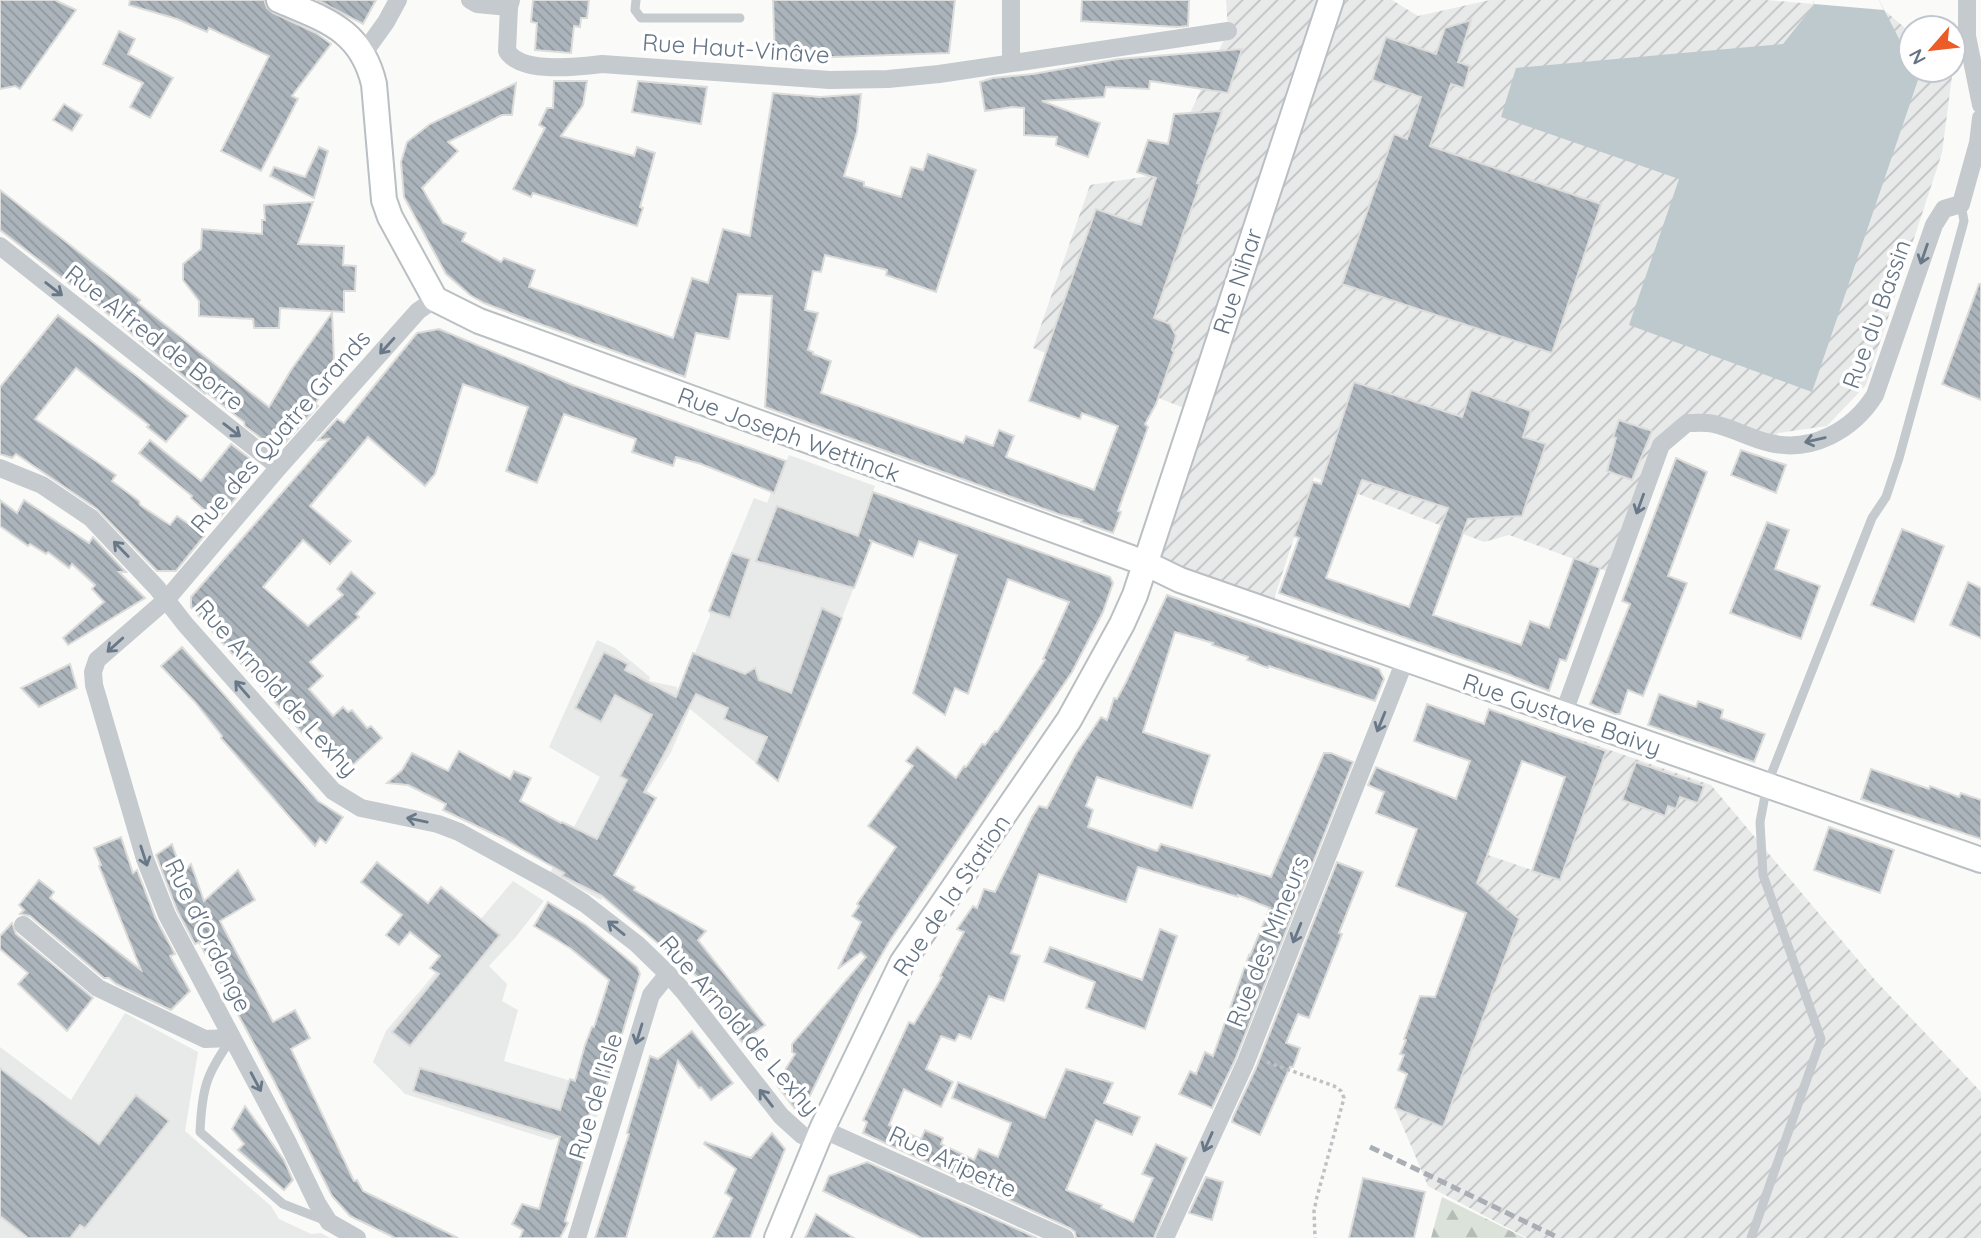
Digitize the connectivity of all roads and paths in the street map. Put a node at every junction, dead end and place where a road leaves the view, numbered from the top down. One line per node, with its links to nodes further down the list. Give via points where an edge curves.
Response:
1 (279, 0): 12 (street, via 334,23)
2 (398, 0): 12 (street)
3 (470, 0): 8 (street)
4 (636, 0): 9 (lane, via 635,10 641,18)
5 (1011, 0): 13 (street)
6 (1331, 0): 22 (street, Rue Nihar)
7 (1967, 0): 11 (street)
8 (510, 4): 13 (street, Rue Haut-Vinâve, via 507,51 527,65 629,65 851,80 910,77)
9 (740, 18)
10 (1228, 31): 13 (street, Rue Haut-Vinâve)
11 (1974, 40): 14 (street)
12 (363, 54): 19 (street, via 374,85 384,200)
13 (1011, 62)
14 (1981, 105)
15 (1981, 118): 16 (street)
16 (1977, 165): 17 (street)
17 (1961, 204): 25 (street, Rue du Bassin, one-way to 25, via 1944,209 1938,217 1875,395 1847,427 1832,436 1791,445 1712,423 1687,423 1661,445); 26 (lane, via 1964,221 1886,498 1872,518)
18 (0, 246): 20 (street, Rue Alfred de Borre, one-way to 20)
19 (435, 299): 20 (street, Rue des Quatre Grands, one-way to 20, via 418,311); 22 (street, Rue Joseph Wettinck, via 578,359)
20 (279, 467): 23 (street, Rue des Quatre Grands)
21 (0, 468): 23 (street, Rue Arnold de Lexhy, one-way to 21, via 91,518 42,485)
22 (1145, 563): 24 (street, Rue Gustave Baivy, via 1180,580); 32 (street, Rue de la Station, via 1122,624 1069,720 902,964)
23 (166, 600): 29 (street, Rue Arnold de Lexhy, one-way to 23, via 584,903 479,842 438,824 361,808 333,791); 30 (street, Rue d'Ordange, one-way to 30, via 97,660 94,685 158,895)
24 (1406, 658): 25 (street, Rue Gustave Baivy); 31 (street, Rue des Mineurs, one-way to 31)
25 (1563, 715): 26 (street, Rue Gustave Baivy)
26 (1767, 785): 27 (street, Rue Gustave Baivy); 40 (lane, via 1760,822 1763,876 1821,1039)
27 (1981, 860)
28 (23, 925): 30 (street, via 98,988 205,1039)
29 (668, 974): 32 (street, Rue Arnold de Lexhy, one-way to 29, via 802,1135 780,1116); 35 (street, Rue de l'Isle, one-way to 35, via 651,995)
30 (232, 1038): 33 (street, Rue d'Ordange, one-way to 33); 33 (lane, via 212,1065 202,1095 200,1132 283,1203)
31 (1248, 1055): 38 (street, Rue des Mineurs, one-way to 38); 39 (path, via 1334,1086 1343,1094 1345,1103 1314,1211)
32 (819, 1136): 36 (street, Rue de la Station); 37 (street, Rue Aripette)
33 (329, 1222): 34 (street)
34 (357, 1238)
35 (578, 1238)
36 (777, 1238)
37 (1065, 1238)
38 (1165, 1238)
39 (1315, 1238)
40 (1751, 1238)

